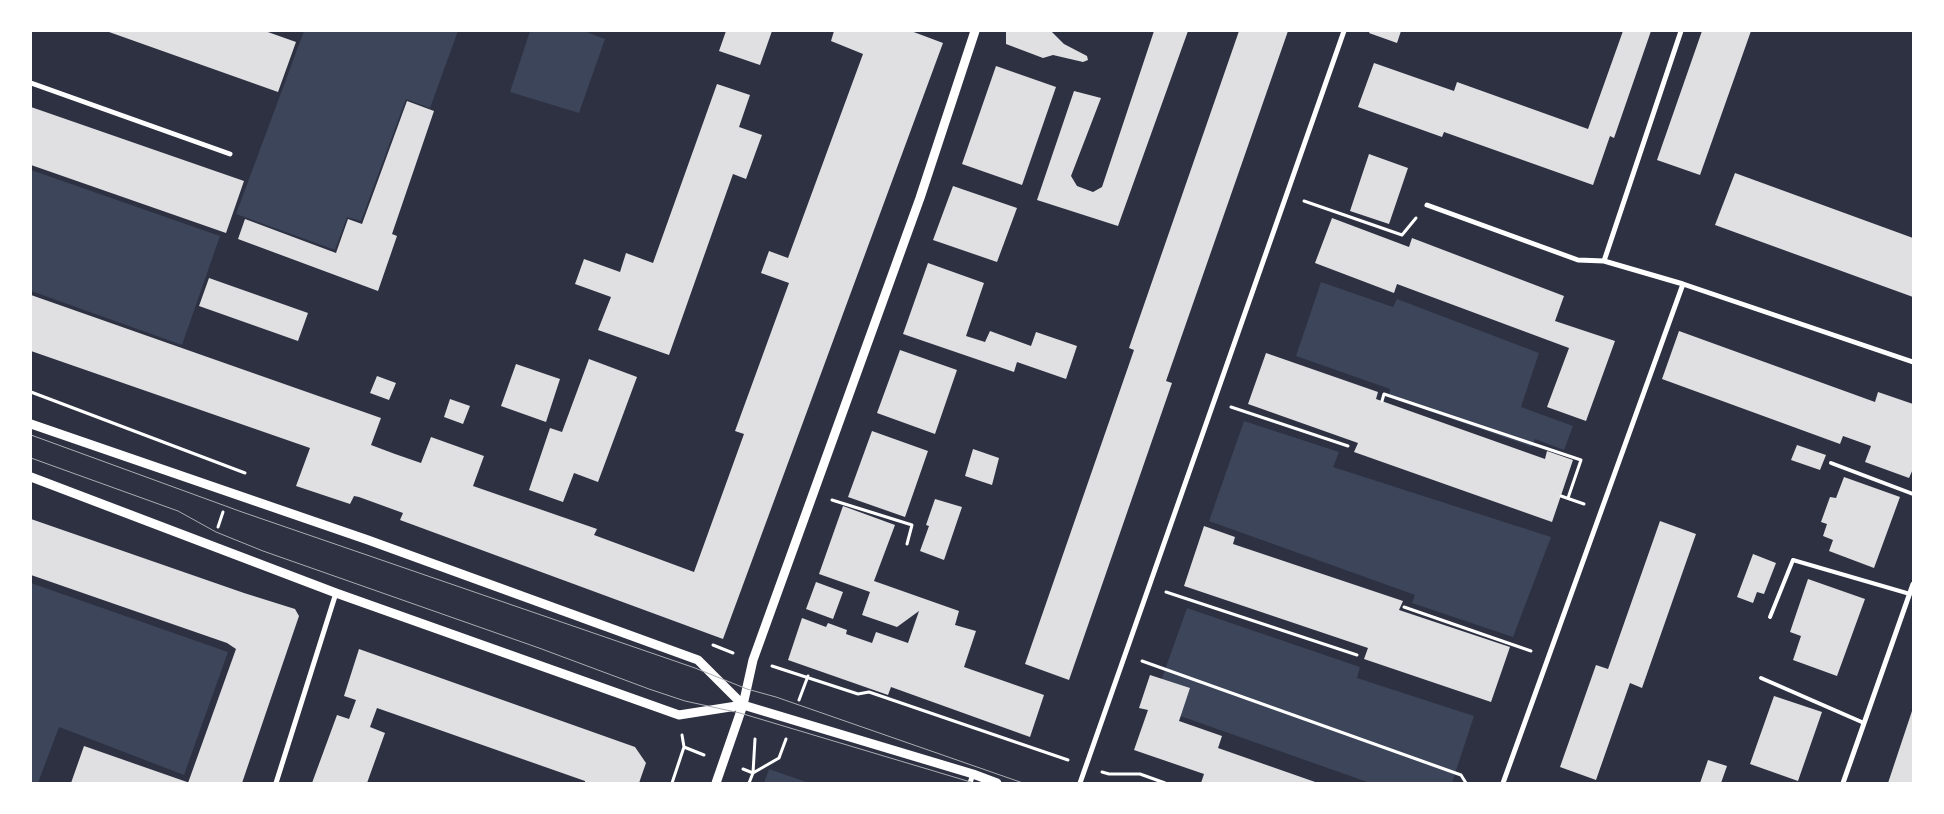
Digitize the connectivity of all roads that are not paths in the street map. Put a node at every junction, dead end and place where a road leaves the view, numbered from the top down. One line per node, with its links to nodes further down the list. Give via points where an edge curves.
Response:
1 (975, 31): 19 (street, via 920,198 753,660)
2 (1344, 31): 25 (street)
3 (1681, 31): 7 (street)
4 (31, 83): 5 (street)
5 (230, 154)
6 (1427, 205): 7 (street, via 1578,260)
7 (1604, 261): 8 (street)
8 (1683, 284): 9 (street); 26 (street)
9 (1913, 362)
10 (31, 424): 19 (street, via 365,539 698,660)
11 (1831, 464): 13 (lane)
12 (31, 477): 15 (street)
13 (1913, 494)
14 (1913, 584): 16 (street)
15 (336, 593): 19 (street, via 679,715); 22 (street)
16 (1910, 594): 17 (lane, via 1793,560); 20 (street)
17 (1770, 617)
18 (1761, 678): 20 (lane)
19 (743, 705): 21 (street); 23 (street)
20 (1864, 723): 27 (street)
21 (972, 778): 24 (street)
22 (276, 783)
23 (716, 783)
24 (997, 783)
25 (1080, 783)
26 (1503, 783)
27 (1843, 783)

